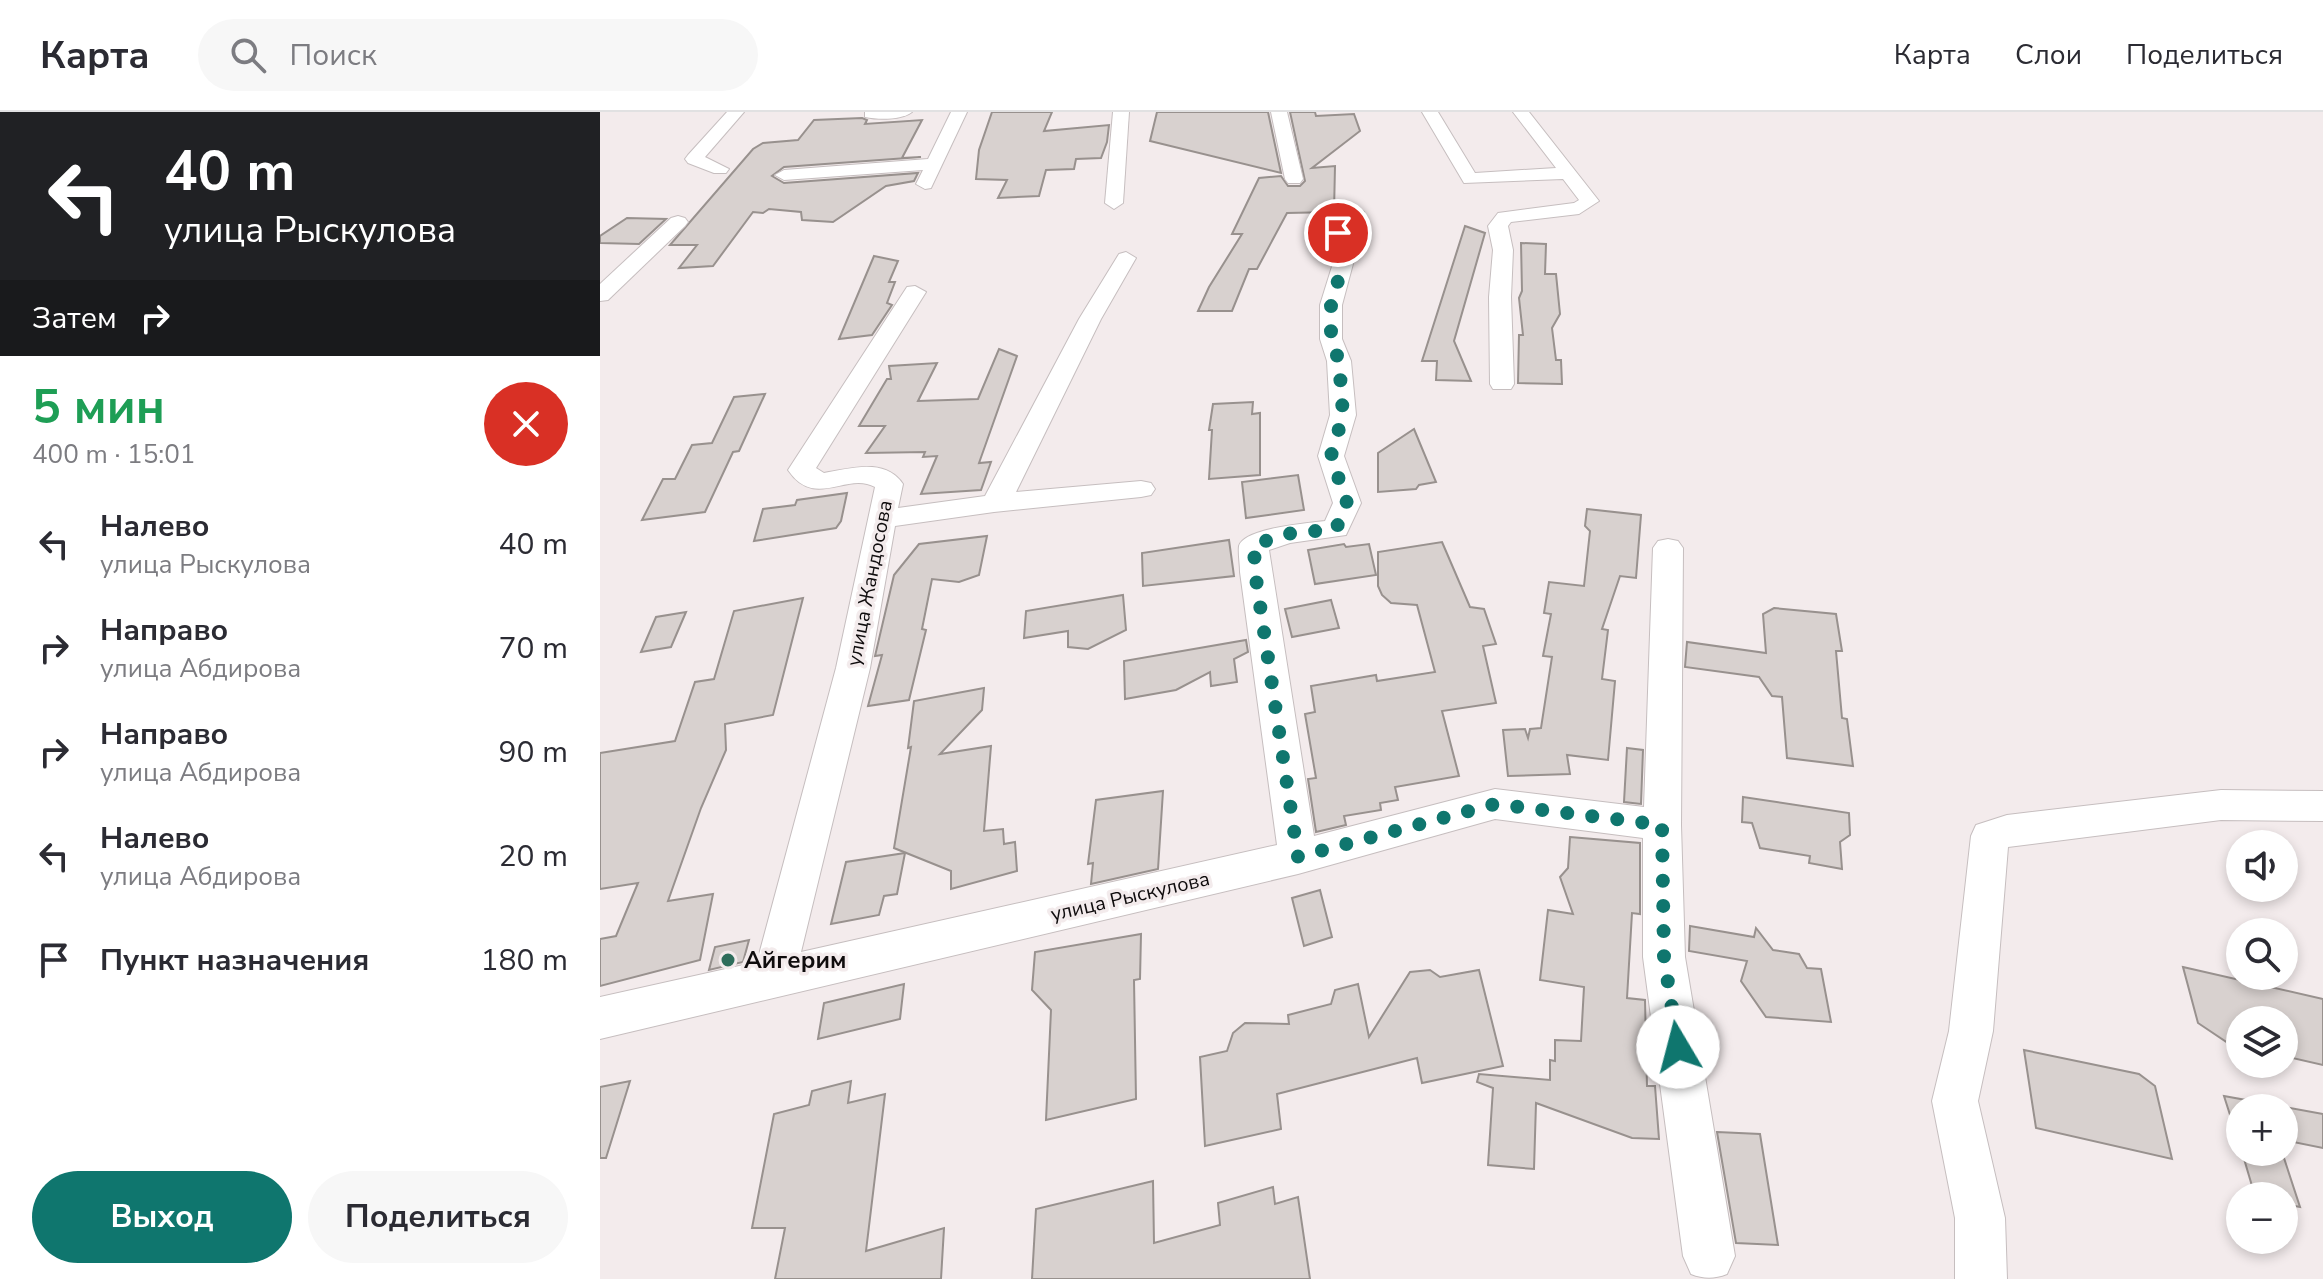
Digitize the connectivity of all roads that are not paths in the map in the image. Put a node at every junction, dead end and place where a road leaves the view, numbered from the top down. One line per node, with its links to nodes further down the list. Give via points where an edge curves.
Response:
1 (736, 112): 10 (street, via 694,159)
2 (904, 112): 8 (street)
3 (959, 112): 9 (street)
4 (1121, 112): 15 (street)
5 (1279, 112): 13 (street)
6 (1430, 112): 11 (street, via 1470,179)
7 (1521, 112): 11 (street)
8 (871, 114)
9 (934, 164): 12 (street); 14 (street)
10 (720, 169)
11 (1568, 173): 21 (street, via 1590,201 1579,208 1505,217 1498,226 1503,250)
12 (784, 175)
13 (1294, 179)
14 (924, 186)
15 (1114, 203)
16 (1355, 212): 28 (street, via 1338,233 1344,260 1331,305 1343,415 1331,456 1347,503 1336,529 1286,534 1254,545)
17 (678, 222): 20 (street)
18 (1126, 258): 23 (street)
19 (915, 292): 24 (street, улица Жандосова, via 801,470 819,482 872,474 889,484)
20 (600, 295)
21 (1502, 384)
22 (1141, 489): 23 (street)
23 (994, 503): 24 (street)
24 (880, 519): 29 (street, улица Жандосова, via 853,668)
25 (1668, 548): 27 (street)
26 (2323, 806): 32 (street, via 2221,805 1990,836 1971,1031 1955,1101 1980,1218)
27 (1662, 825): 28 (street, улица Рыскулова, via 1495,804); 31 (street, via 1664,957)
28 (1298, 857): 29 (street, улица Рыскулова)
29 (773, 980): 30 (street, улица Рыскулова)
30 (600, 1018)
31 (1709, 1256)
32 (1981, 1279)

